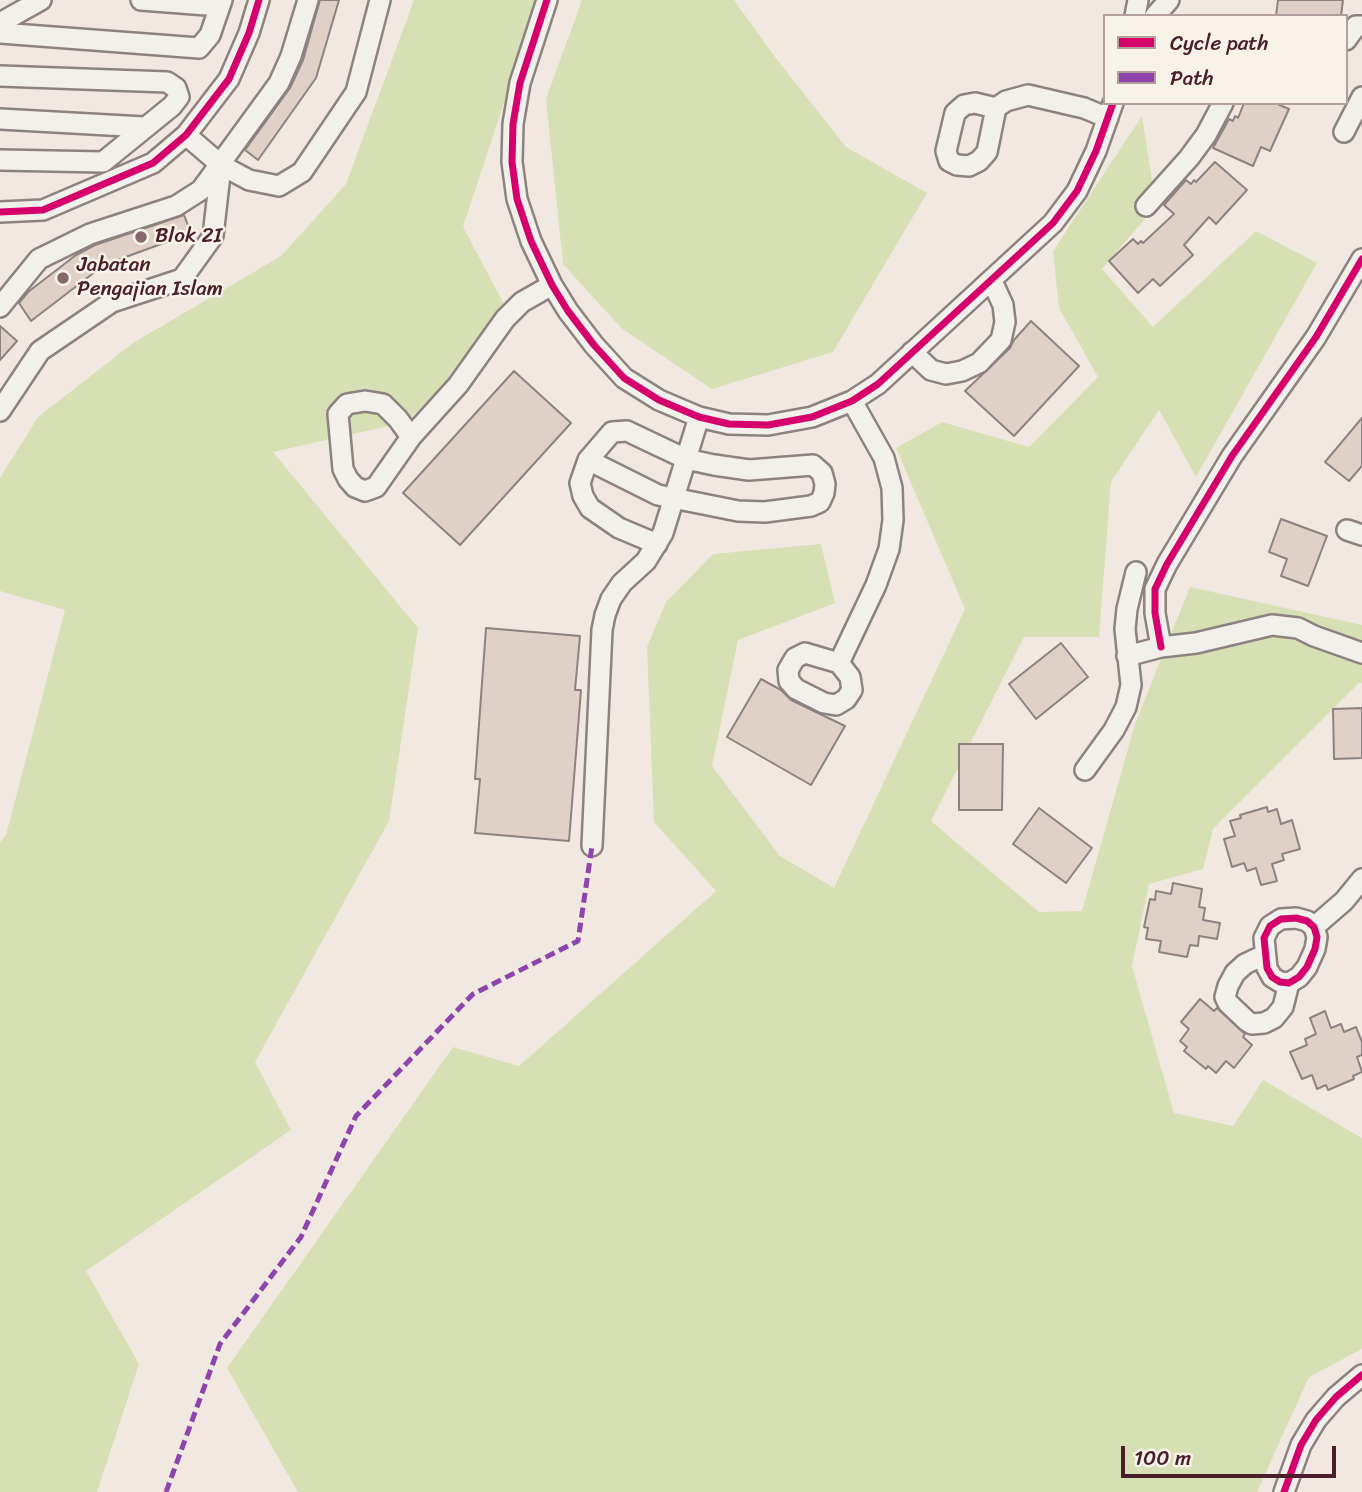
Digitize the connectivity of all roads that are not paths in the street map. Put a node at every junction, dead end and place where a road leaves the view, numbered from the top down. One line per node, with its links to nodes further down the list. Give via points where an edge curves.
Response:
1 (41, 0): 10 (street)
2 (141, 0): 8 (street)
3 (260, 0): 22 (street, via 229,79)
4 (308, 0): 25 (street, via 279,83)
5 (380, 0): 25 (street, via 355,92 302,172 279,186 249,180)
6 (547, 0): 31 (street, via 520,83 512,162 520,210)
7 (1169, 0): 9 (street)
8 (221, 3): 12 (street, via 211,36 199,48)
9 (1157, 14)
10 (0, 23)
11 (1362, 26): 13 (street, via 1356,26)
12 (0, 33)
13 (1348, 37)
14 (0, 76): 20 (street, via 167,82 179,97)
15 (1362, 97): 21 (street)
16 (1217, 105): 27 (street, via 1189,158)
17 (996, 108): 18 (street, via 1028,95)
18 (1111, 111): 30 (street, via 1077,191 1053,223)
19 (0, 119): 20 (street)
20 (144, 127): 24 (street)
21 (1344, 132)
22 (186, 135): 25 (street); 26 (street, via 153,163)
23 (0, 160): 24 (street)
24 (103, 162): 26 (street)
25 (221, 165): 32 (street, via 201,190 176,206 90,234 39,259); 35 (street, via 213,236 182,279 112,302 40,351)
26 (115, 180): 28 (street, via 43,210)
27 (1146, 206)
28 (2, 214)
29 (1362, 259): 43 (street, via 1315,337 1231,456 1167,564 1155,589)
30 (992, 281): 33 (street); 33 (street, via 1005,322 1000,340 979,363 946,374 931,370)
31 (552, 285): 36 (street, via 594,345 624,378 659,400); 37 (street, via 522,302 505,319 458,385)
32 (0, 307)
33 (912, 352): 34 (street)
34 (852, 401): 36 (street, via 813,417 768,425 729,424); 46 (street, via 884,458 892,488 893,520 876,585)
35 (0, 411)
36 (699, 416): 38 (street)
37 (411, 438): 37 (street, via 376,487 365,491 355,487 343,468 338,414 347,404 383,404)
38 (686, 459): 39 (street, via 620,431 612,432); 40 (street); 40 (street, via 749,470 813,465 822,473 824,493 820,502 811,506 765,512)
39 (588, 460): 40 (street); 41 (street, via 580,483 590,508 619,528)
40 (674, 500): 41 (street)
41 (657, 544): 48 (street, via 622,583 605,615)
42 (1136, 572): 45 (street, via 1127,609)
43 (1161, 647): 44 (street, via 1272,625 1298,628); 45 (street)
44 (1362, 653)
45 (1127, 656): 47 (street, via 1131,685 1126,707)
46 (839, 663)
47 (1084, 770)
48 (592, 846)
49 (1362, 879): 50 (street)
50 (1314, 927): 51 (street, via 1296,918 1281,919 1269,926); 52 (street, via 1315,949 1307,967)
51 (1264, 956): 52 (street, via 1272,977); 52 (street, via 1235,974 1225,997 1228,1003 1252,1024 1264,1023 1283,1007)
52 (1289, 983)
53 (1362, 1375): 54 (street, via 1316,1420)
54 (1284, 1492)

